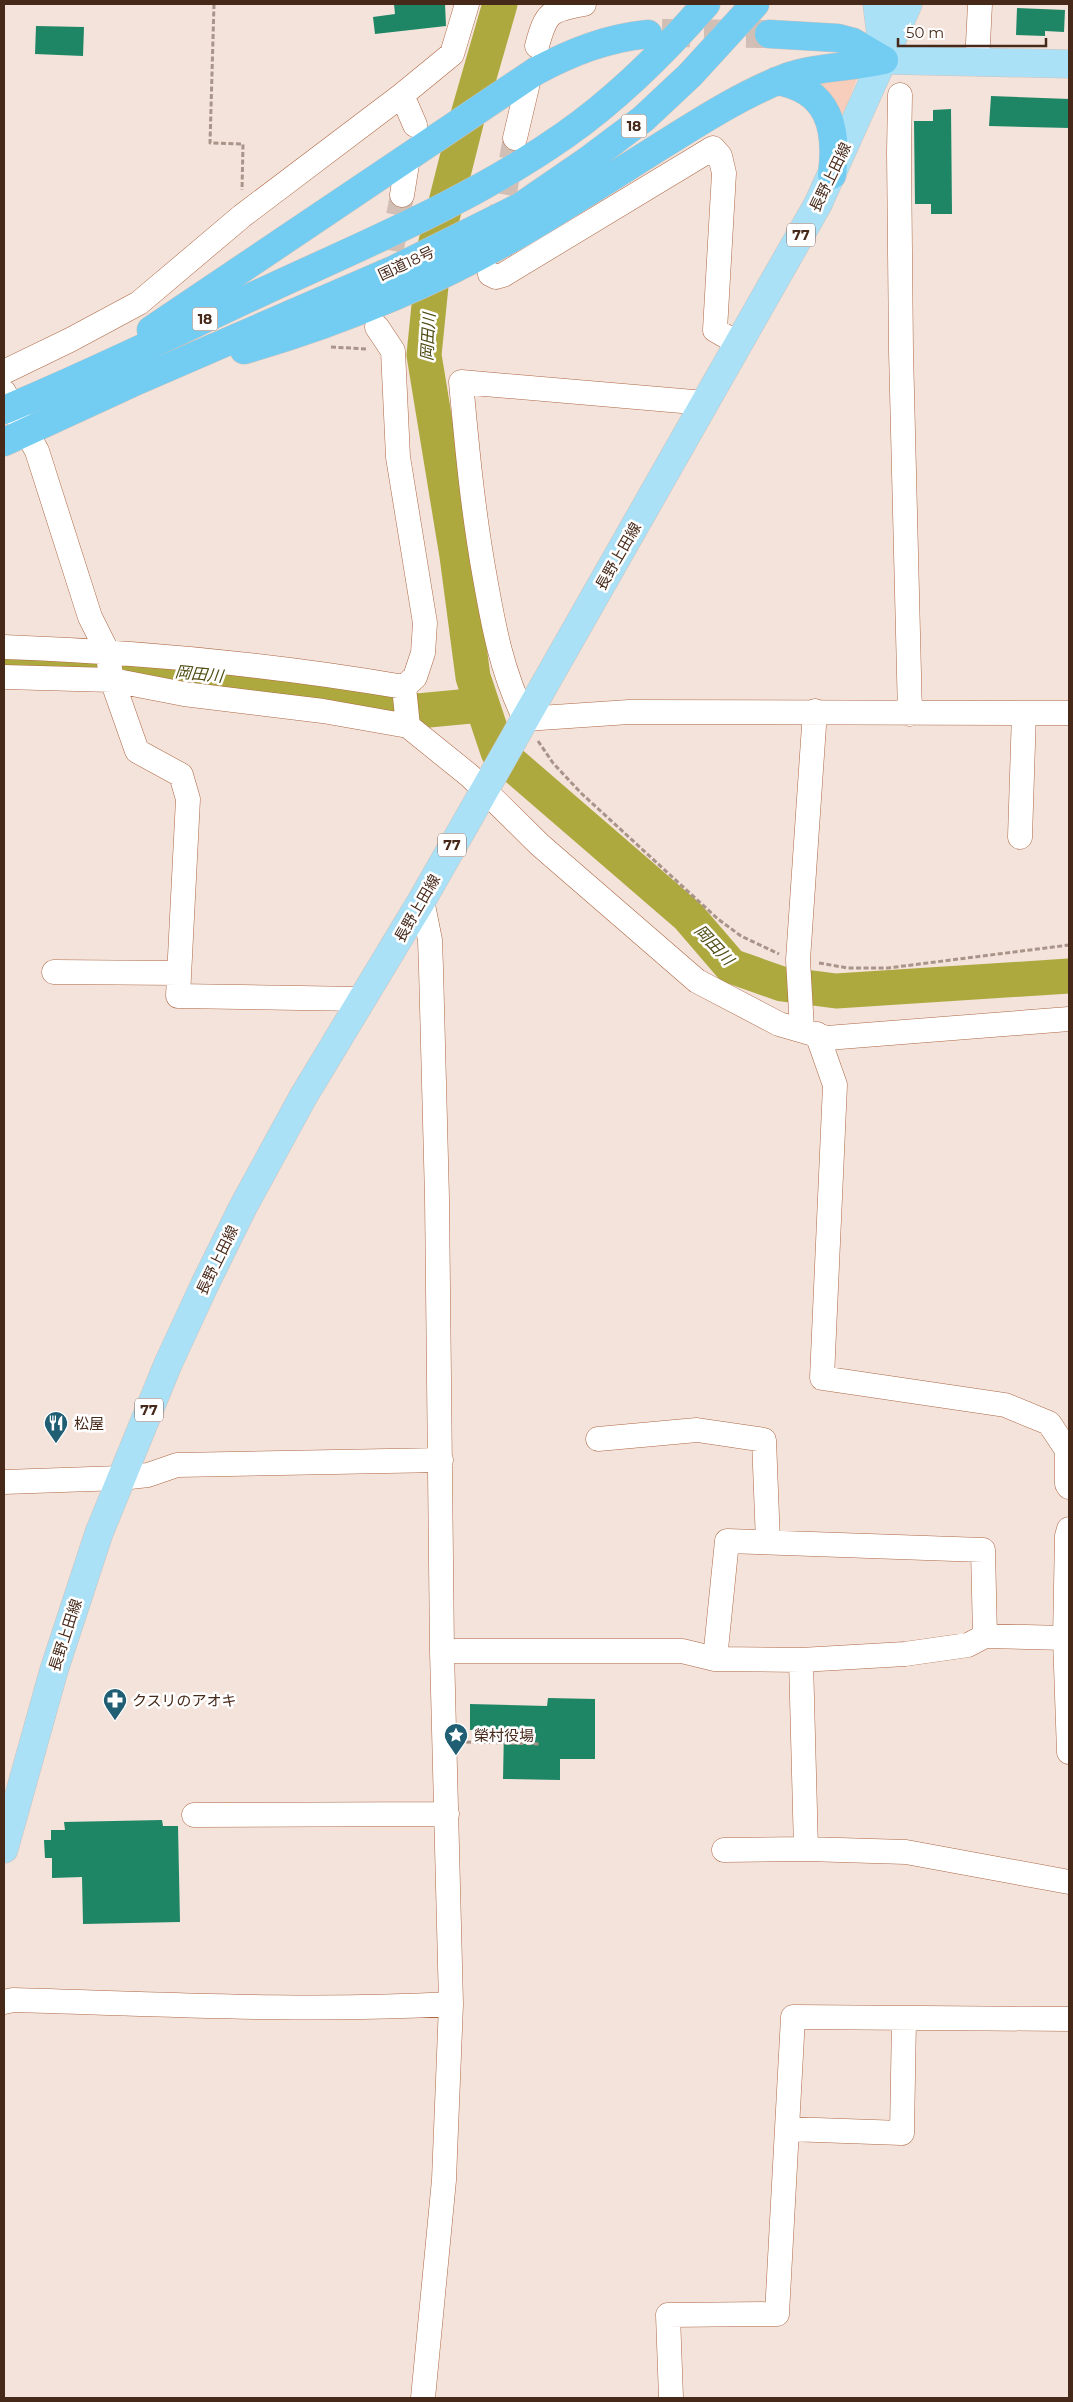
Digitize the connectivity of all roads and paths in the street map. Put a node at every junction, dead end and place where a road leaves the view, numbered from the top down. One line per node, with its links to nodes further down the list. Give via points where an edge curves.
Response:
1 (214, 4): 23 (path, via 210,143 243,144)
2 (468, 4): 17 (street, via 452,54)
3 (584, 4): 11 (street, via 558,8 548,17)
4 (706, 4): 29 (highway, 18, via 658,56 602,107 500,177 405,226)
5 (755, 4): 31 (highway, 国道18号 / 18, via 690,75 643,119 520,207 395,269)
6 (877, 4): 12 (main road)
7 (908, 4): 12 (main road, 77)
8 (980, 4): 13 (street)
9 (648, 34): 16 (highway, via 577,50)
10 (769, 34): 12 (highway, via 846,40)
11 (537, 46)
12 (884, 60): 13 (main road); 15 (highway, via 809,71); 21 (main road, 長野上田線 / 77)
13 (977, 63): 14 (main road)
14 (1069, 64)
15 (776, 81): 21 (highway, via 805,92 830,118 834,137); 24 (highway, via 694,125 534,225)
16 (523, 85): 19 (street); 20 (highway)
17 (402, 95): 20 (street); 23 (street)
18 (900, 95): 42 (street)
19 (515, 138)
20 (414, 145): 22 (street); 29 (highway)
21 (832, 175): 26 (main road, 長野上田線 / 77)
22 (402, 195)
23 (242, 216): 30 (street, via 139,303)
24 (488, 263): 26 (street, via 496,277 503,275 713,148 720,156 724,173 715,330); 31 (highway, via 391,296 291,337)
25 (377, 327): 28 (street)
26 (739, 344): 33 (main road, 長野上田線 / 77)
27 (328, 347): 28 (path)
28 (393, 351): 38 (street, via 398,457 425,623 423,653)
29 (96, 369): 32 (highway, 18)
30 (4, 372)
31 (132, 383): 34 (highway, 国道18号 / 18)
32 (7, 403): 34 (street)
33 (705, 403): 43 (main road, 長野上田線 / 77); 43 (street, via 461,382 473,511 496,640)
34 (15, 437): 36 (street, via 37,451 90,617)
35 (4, 647): 36 (street)
36 (110, 666): 37 (street); 38 (street, via 316,672); 38 (street, via 184,694 323,711); 50 (street, via 137,751 182,774 188,799)
37 (4, 677)
38 (406, 706): 44 (street)
39 (815, 711): 42 (street); 43 (street, via 629,712); 48 (street)
40 (1024, 713): 41 (street); 42 (street); 45 (street)
41 (1069, 713)
42 (910, 714)
43 (525, 719): 44 (main road, 長野上田線 / 77); 48 (path, via 553,763 718,919 770,951)
44 (483, 790): 46 (main road, 長野上田線 / 77); 53 (street, via 588,888 697,981 779,1024)
45 (1020, 838)
46 (422, 900): 51 (main road, 長野上田線 / 77); 55 (street, via 430,940 431,968)
47 (1069, 945): 48 (path, via 888,968 848,968)
48 (798, 960): 53 (street)
49 (54, 972): 50 (street)
50 (179, 973): 51 (street, via 178,996)
51 (361, 999): 56 (main road, 長野上田線 / 77, via 243,1207 168,1364)
52 (1069, 1019): 53 (street, via 828,1038)
53 (810, 1031): 58 (street, via 835,1085 822,1378 1005,1404 1049,1423 1067,1450)
54 (598, 1439): 60 (street, via 697,1430 764,1440)
55 (441, 1460): 56 (street, via 177,1465 148,1475); 63 (street)
56 (121, 1478): 57 (street); 71 (main road, 長野上田線 / 77, via 99,1533 54,1670)
57 (4, 1482)
58 (1069, 1487)
59 (1069, 1529): 62 (street)
60 (768, 1542): 61 (street, via 983,1550); 64 (street, via 727,1541)
61 (985, 1636): 62 (street); 65 (street, via 968,1646 905,1654)
62 (1064, 1638): 68 (street)
63 (442, 1651): 64 (street, via 682,1651); 66 (street)
64 (715, 1659): 65 (street)
65 (801, 1660): 72 (street)
66 (445, 1742): 67 (path); 69 (street)
67 (540, 1744)
68 (1069, 1752)
69 (447, 1814): 70 (street); 76 (street)
70 (194, 1815)
71 (4, 1849)
72 (806, 1849): 73 (street); 74 (street, via 906,1852)
73 (724, 1850)
74 (1069, 1882)
75 (4, 2002): 76 (street, via 376,2008)
76 (451, 2004): 80 (street, via 444,2180)
77 (904, 2019): 78 (street); 79 (street, via 793,2017); 79 (street, via 902,2133)
78 (1069, 2019)
79 (788, 2129): 81 (street, via 777,2314 668,2316)
80 (423, 2398)
81 (672, 2398)

